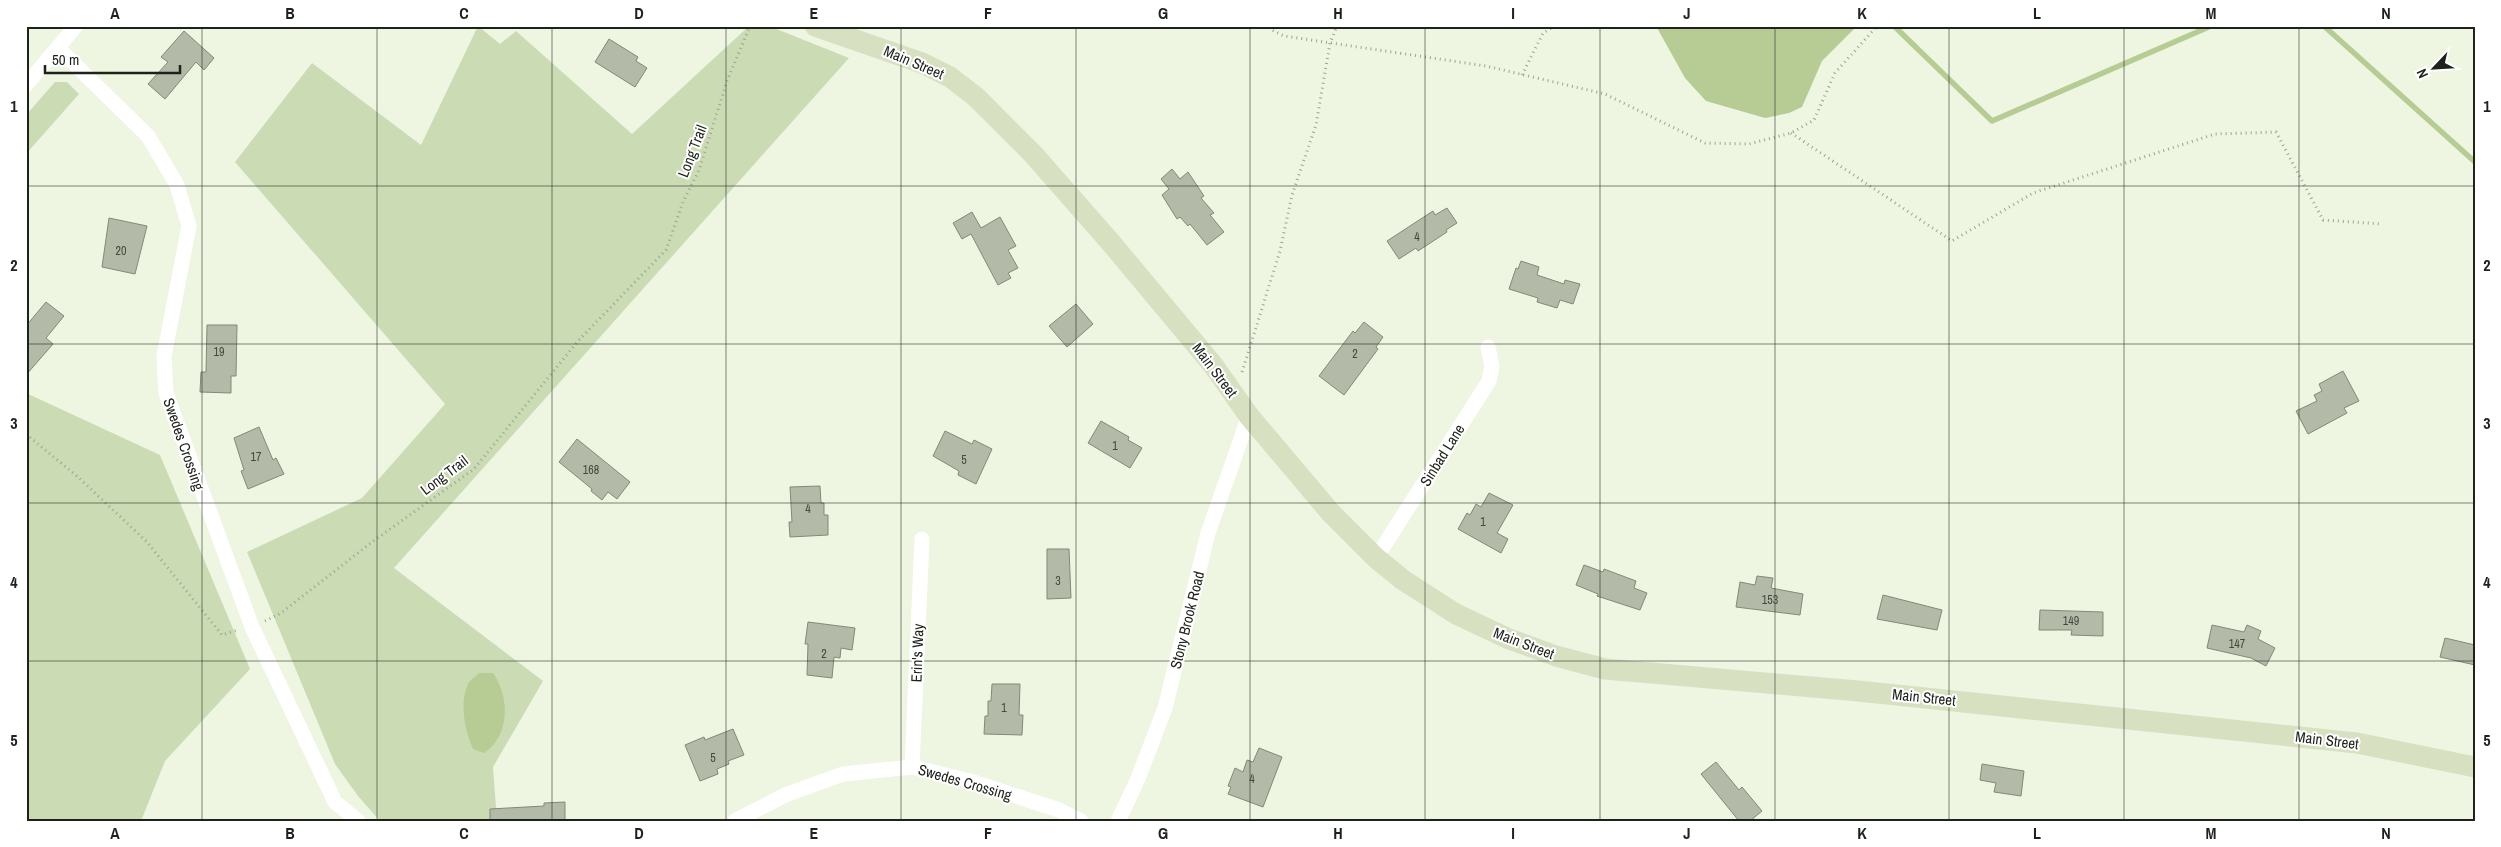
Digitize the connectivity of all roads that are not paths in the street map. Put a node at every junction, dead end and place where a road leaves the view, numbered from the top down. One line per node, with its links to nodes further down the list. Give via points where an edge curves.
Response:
1 (76, 26): 3 (street)
2 (815, 26): 6 (main road, Main Street, via 922,63 950,77 976,97 1112,244 1213,365)
3 (58, 48): 4 (street); 11 (street, Swedes Crossing, via 148,136 177,184 189,226 164,356 166,393 252,627 335,802)
4 (26, 85)
5 (1488, 347): 8 (street, Sinbad Lane, via 1492,366 1489,380)
6 (1249, 416): 8 (main road, Main Street, via 1331,513); 14 (street, Stony Brook Road, via 1208,533 1165,708)
7 (922, 539): 9 (street, Erin's Way)
8 (1376, 558): 10 (main road, Main Street, via 1403,580 1456,614 1509,639 1604,669 1858,691 2357,743)
9 (912, 767): 12 (street, Swedes Crossing, via 844,774 784,795); 13 (street, Swedes Crossing, via 970,781 1059,810)
10 (2475, 767)
11 (358, 821)
12 (735, 821)
13 (1081, 821)
14 (1118, 821)

